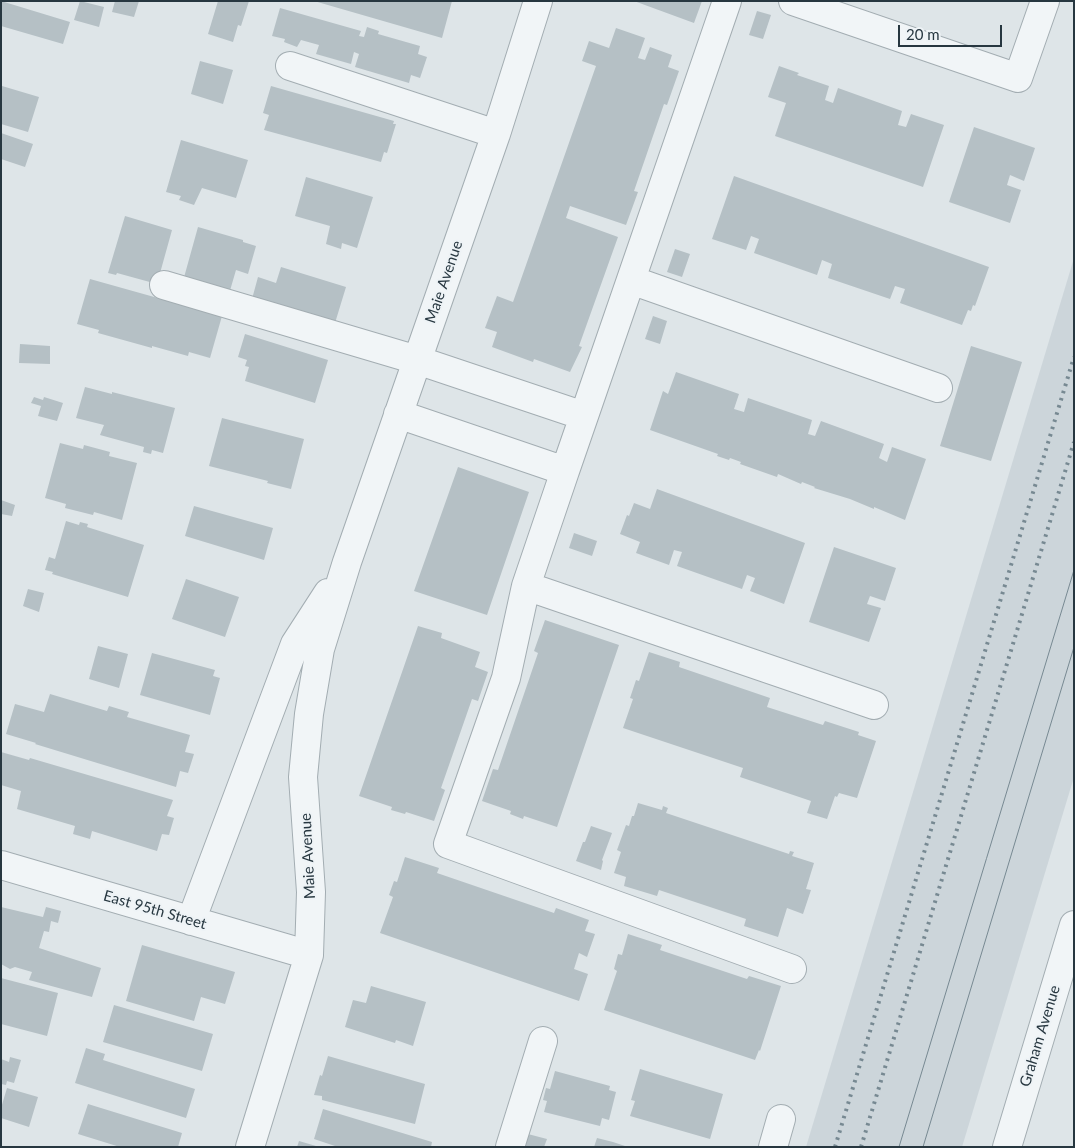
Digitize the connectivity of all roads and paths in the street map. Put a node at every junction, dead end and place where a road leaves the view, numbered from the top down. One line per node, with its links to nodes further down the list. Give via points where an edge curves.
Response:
1 (538, 1): 6 (street, Maie Avenue)
2 (727, 1): 7 (street)
3 (793, 1): 4 (street, via 1018,78)
4 (1045, 1)
5 (290, 66): 6 (street)
6 (496, 134): 9 (street, Maie Avenue)
7 (631, 280): 10 (street); 12 (street)
8 (164, 285): 9 (street)
9 (417, 360): 11 (street, Maie Avenue); 12 (street)
10 (938, 388)
11 (398, 414): 13 (street); 14 (street, Maie Avenue)
12 (584, 416): 13 (street)
13 (565, 471): 15 (street)
14 (347, 562): 18 (street, Maie Avenue, via 295,644); 20 (street, Maie Avenue, via 320,649 308,723 303,777 311,892)
15 (526, 586): 16 (street); 21 (street, via 506,678 448,844)
16 (874, 705)
17 (1, 865): 18 (street, East 95th Street)
18 (190, 921): 20 (street, East 95th Street)
19 (1074, 925): 27 (street, Graham Avenue)
20 (309, 955): 24 (street, Maie Avenue)
21 (792, 969)
22 (543, 1040): 25 (street)
23 (780, 1119): 26 (street)
24 (250, 1147)
25 (510, 1147)
26 (773, 1147)
27 (1007, 1147)

